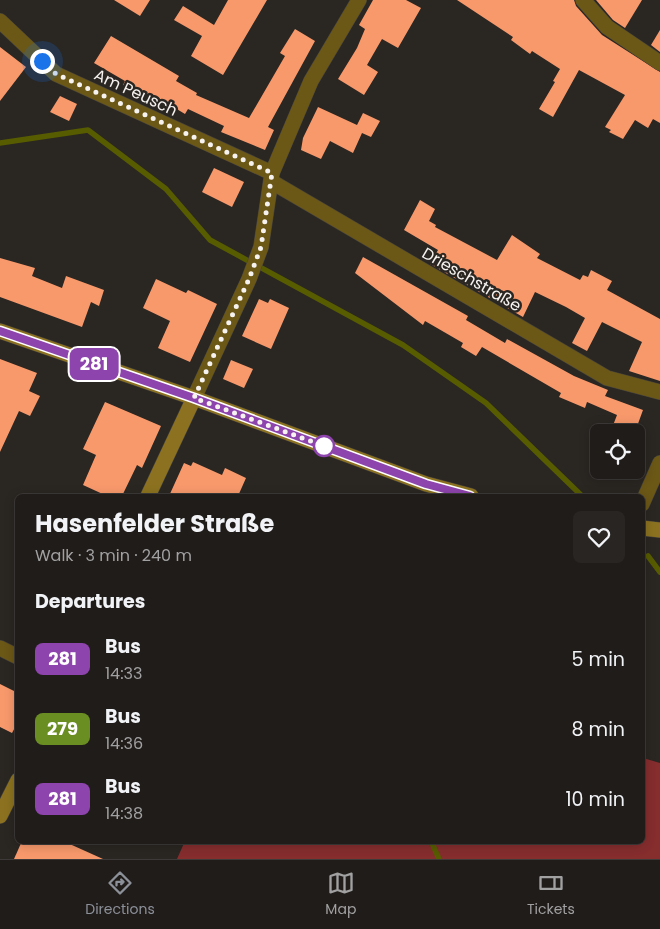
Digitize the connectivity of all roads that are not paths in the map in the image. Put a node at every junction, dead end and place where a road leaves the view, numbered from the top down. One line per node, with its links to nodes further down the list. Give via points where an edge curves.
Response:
1 (358, 0): 5 (street, via 312,81)
2 (583, 0): 4 (street, via 606,27)
3 (0, 21): 5 (street, Am Peusch, via 56,74)
4 (660, 63)
5 (272, 178): 7 (street, Drieschstraße, via 607,378); 8 (street, via 261,247)
6 (0, 331): 8 (street)
7 (660, 392)
8 (194, 398): 10 (street); 11 (street, via 426,484)
9 (660, 463): 12 (street)
10 (149, 494)
11 (463, 494)
12 (645, 497)
13 (645, 528): 14 (street)
14 (660, 530)
15 (0, 648): 16 (street)
16 (15, 656)
17 (15, 786): 18 (street)
18 (0, 816)

